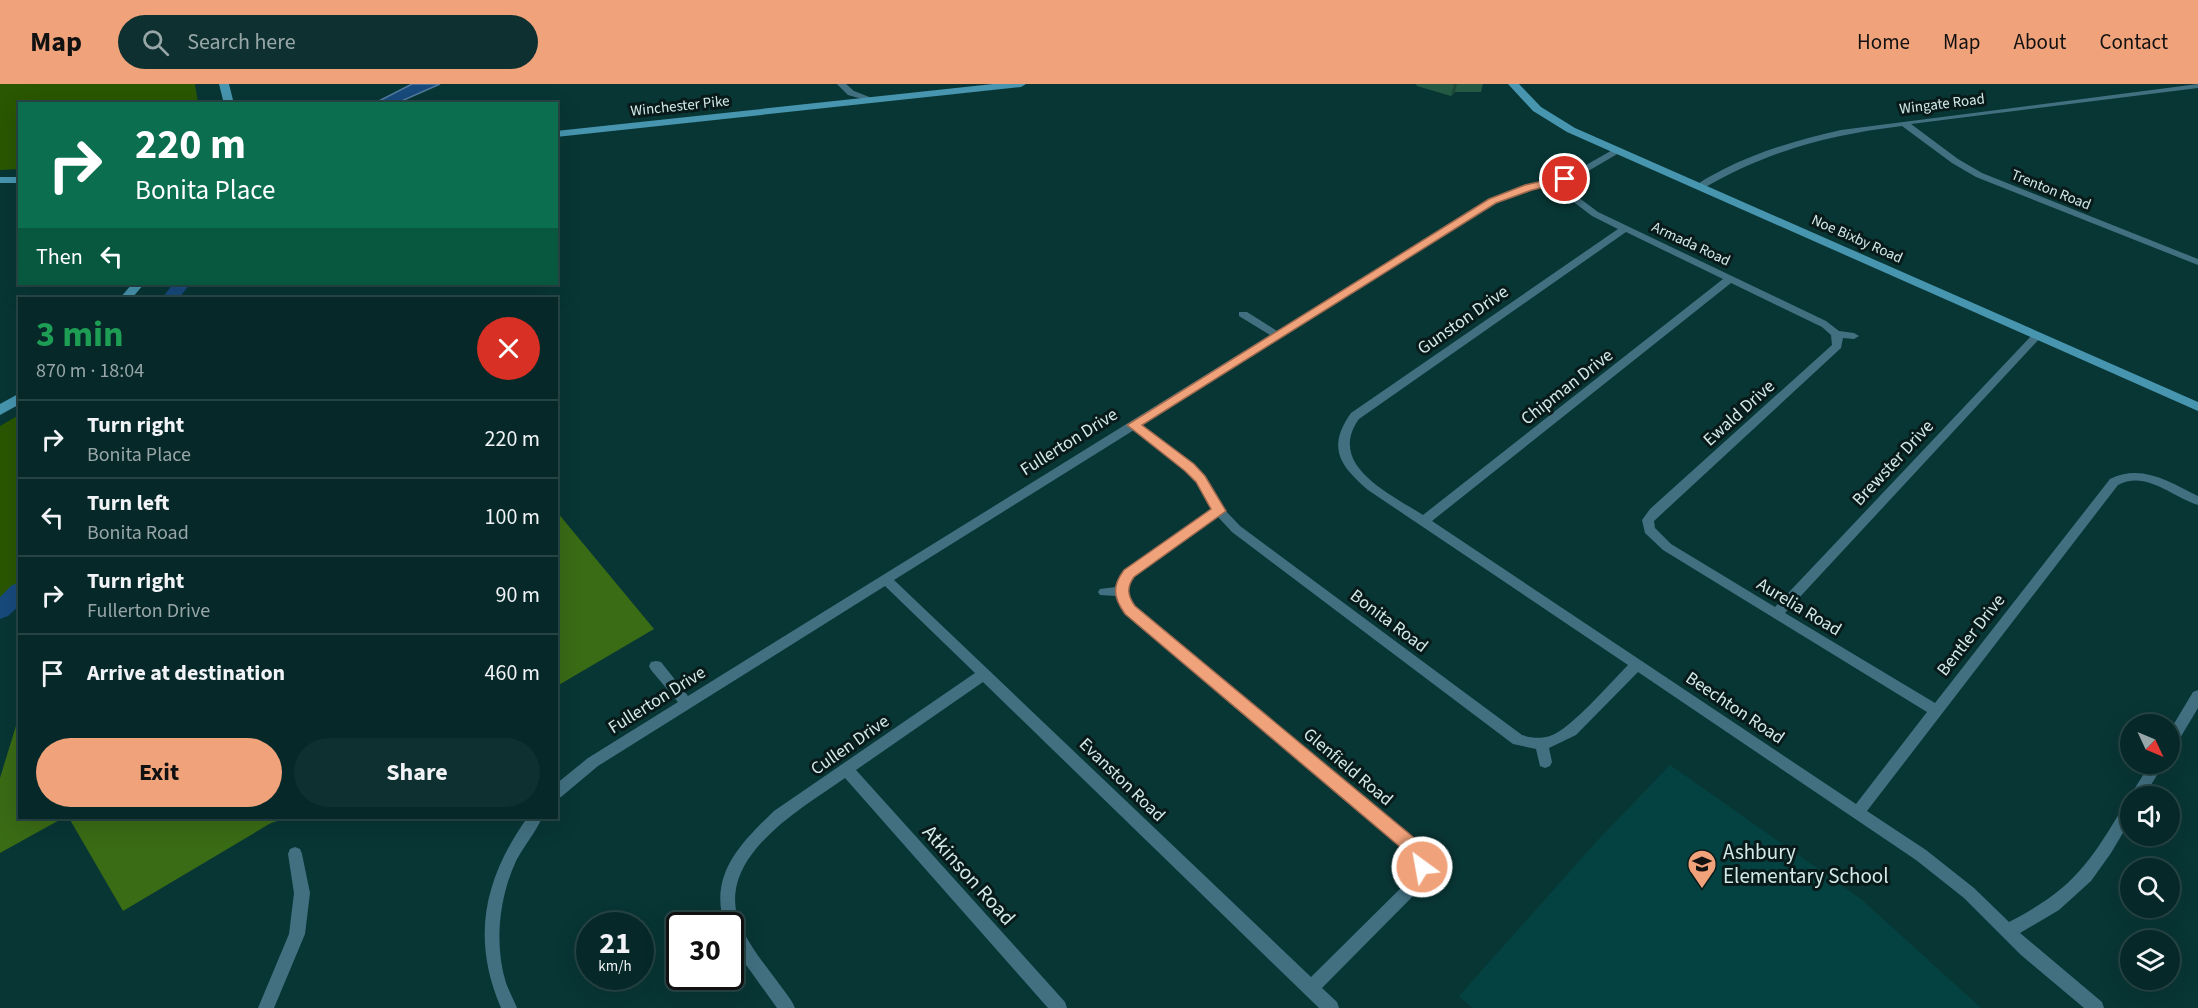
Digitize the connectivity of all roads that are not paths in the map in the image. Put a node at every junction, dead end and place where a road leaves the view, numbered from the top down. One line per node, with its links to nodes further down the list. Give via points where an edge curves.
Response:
1 (224, 84): 8 (street)
2 (841, 84): 6 (street)
3 (1021, 84): 7 (street, Winchester Pike)
4 (1514, 84): 12 (street, Noe Bixby Road, via 1545,116)
5 (2198, 86): 10 (street, Wingate Road)
6 (851, 93): 7 (street); 9 (street)
7 (873, 100): 9 (street, Winchester Pike)
8 (229, 102)
9 (844, 103): 11 (street, Winchester Pike)
10 (1904, 123): 16 (street, Wingate Road, via 1827,134 1786,145); 18 (street, Trenton Road, via 1979,175)
11 (558, 134)
12 (1616, 151): 15 (street, Fullerton Drive, via 1575,175); 16 (street, Noe Bixby Road)
13 (0, 180): 14 (street)
14 (18, 180)
15 (1553, 182): 17 (street, Armada Road, via 1583,206); 24 (street, Fullerton Drive, via 1493,201)
16 (1699, 187): 26 (street, Noe Bixby Road)
17 (1624, 229): 19 (street, Armada Road); 31 (street, Gunston Drive, via 1355,416 1343,433)
18 (2198, 262)
19 (1730, 279): 23 (street, Armada Road); 34 (street, Chipman Drive)
20 (137, 285): 21 (street)
21 (127, 297)
22 (1243, 314): 24 (street)
23 (1837, 334): 25 (street); 35 (street, Ewald Drive, via 1837,346 1654,512)
24 (1278, 336): 30 (street, Fullerton Drive)
25 (1854, 336)
26 (2037, 336): 28 (street, Noe Bixby Road); 39 (street, Brewster Drive)
27 (18, 397): 29 (street)
28 (2198, 407)
29 (0, 410)
30 (1134, 425): 33 (street, Bonita Road, via 1190,467); 36 (street, Fullerton Drive)
31 (1343, 453): 34 (street, Beechton Road, via 1362,479)
32 (2198, 501): 45 (street, Bentler Drive, via 2131,472 2114,482)
33 (1219, 511): 37 (street, via 1129,573); 47 (street, Bonita Road, via 1257,546 1518,740)
34 (1424, 521): 40 (street, Beechton Road)
35 (1644, 530): 39 (street, Aurelia Road)
36 (886, 580): 42 (street, Evanston Road); 44 (street, Fullerton Drive)
37 (1121, 591): 38 (street); 56 (street, Glenfield Road, via 1130,610 1412,846 1429,867)
38 (1104, 592)
39 (1776, 614): 45 (street, Aurelia Road)
40 (1637, 664): 47 (street, via 1571,731); 51 (street, Beechton Road)
41 (656, 666): 44 (street)
42 (984, 674): 49 (street, Cullen Drive); 56 (street, Evanston Road)
43 (2198, 696): 46 (street)
44 (687, 704): 50 (street, Fullerton Drive, via 593,762)
45 (1935, 710): 51 (street, Bentler Drive)
46 (2180, 726)
47 (1542, 745): 48 (street)
48 (1545, 762)
49 (847, 770): 59 (street, Cullen Drive, via 762,831 743,852 729,885 727,910 740,945); 60 (street, Atkinson Road)
50 (558, 791)
51 (1857, 812): 55 (street, Beechton Road, via 1947,875)
52 (534, 819): 58 (street, via 517,844 494,908 495,974)
53 (2120, 825): 55 (street, via 2078,885)
54 (295, 854): 57 (street, via 302,893 297,934)
55 (2008, 931): 62 (street, Beechton Road)
56 (1311, 988): 61 (street, Evanston Road)
57 (266, 1008)
58 (509, 1008)
59 (787, 1008)
60 (1059, 1008)
61 (1331, 1008)
62 (2096, 1008)

